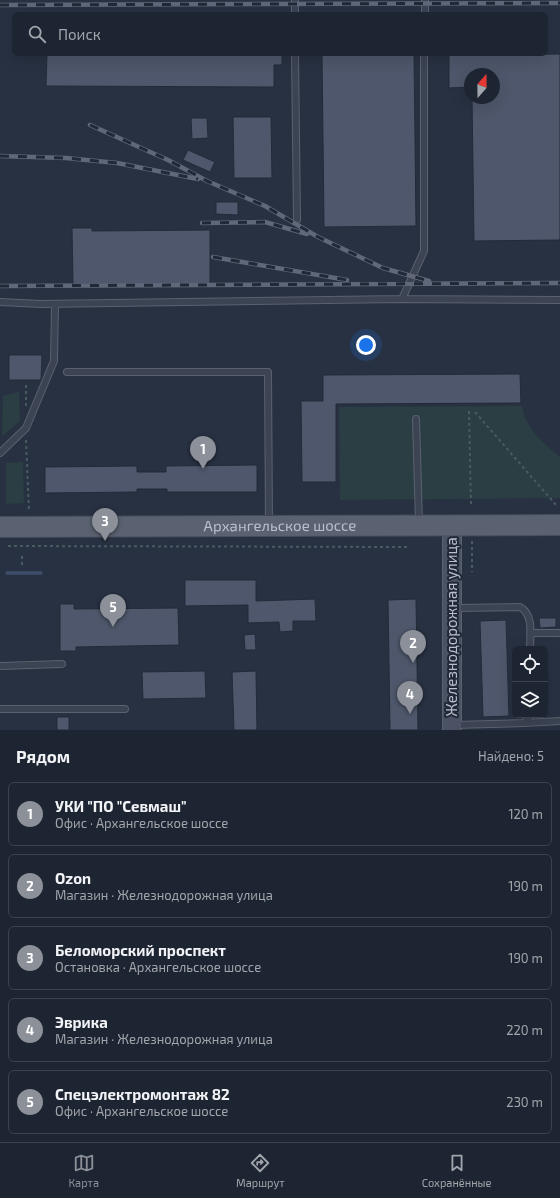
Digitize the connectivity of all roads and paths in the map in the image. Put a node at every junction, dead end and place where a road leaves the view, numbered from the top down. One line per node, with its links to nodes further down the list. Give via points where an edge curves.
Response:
1 (295, 0): 3 (lane)
2 (425, 0): 4 (lane)
3 (295, 12)
4 (424, 12)
5 (296, 56): 7 (lane)
6 (424, 56): 8 (lane, via 424,250)
7 (297, 220)
8 (402, 299): 9 (lane); 11 (lane)
9 (560, 300)
10 (0, 302): 11 (lane)
11 (54, 304): 17 (lane, via 54,361)
12 (68, 372): 25 (lane, via 268,372)
13 (26, 385): 17 (path)
14 (469, 411): 20 (path)
15 (476, 412): 19 (path)
16 (416, 419): 22 (lane)
17 (26, 428): 18 (lane); 21 (path)
18 (0, 453)
19 (556, 505)
20 (471, 506)
21 (29, 515)
22 (419, 525): 23 (main road, Архангельское шоссе); 25 (main road, Архангельское шоссе)
23 (452, 525): 24 (main road, Архангельское шоссе); 33 (main road, Железнодорожная улица)
24 (560, 525)
25 (269, 526): 26 (main road, Архангельское шоссе)
26 (0, 527)
27 (472, 541): 32 (path)
28 (8, 546): 29 (path)
29 (407, 547)
30 (22, 556): 31 (path)
31 (22, 567)
32 (472, 572)
33 (452, 608): 34 (lane, via 520,607 527,611 530,618); 44 (main road, Железнодорожная улица)
34 (530, 633): 35 (lane); 36 (lane)
35 (560, 633)
36 (530, 646)
37 (62, 664): 38 (lane)
38 (0, 666)
39 (0, 709): 40 (lane)
40 (125, 709)
41 (528, 718): 43 (lane)
42 (560, 721): 43 (lane)
43 (524, 723): 44 (lane)
44 (452, 728)

